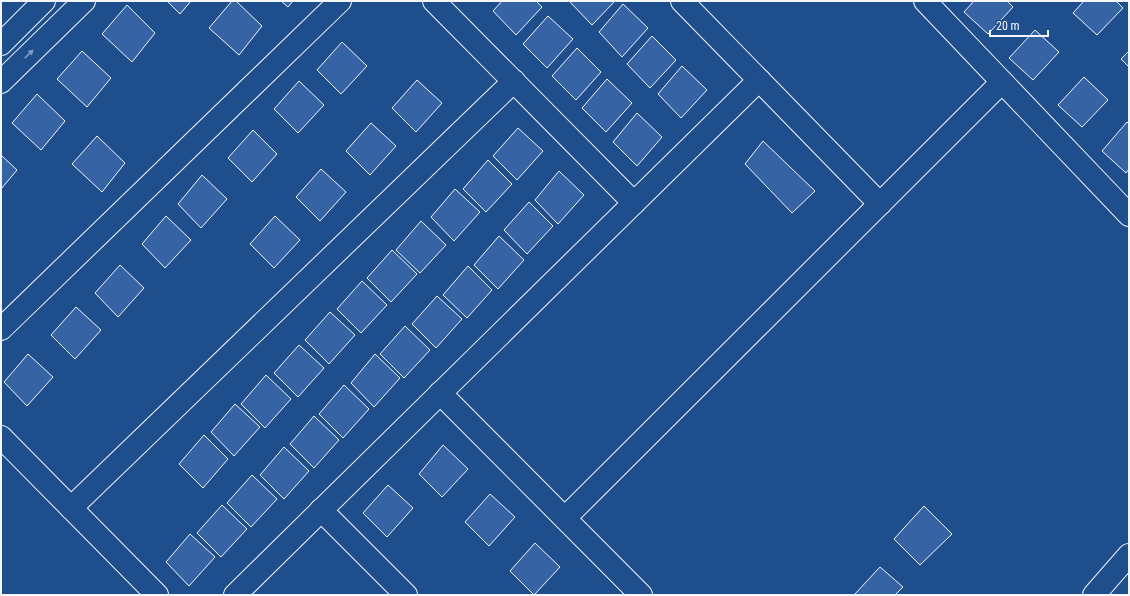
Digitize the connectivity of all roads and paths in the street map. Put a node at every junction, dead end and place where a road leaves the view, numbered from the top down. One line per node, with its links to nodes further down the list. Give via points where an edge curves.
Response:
1 (44, 1): 7 (street)
2 (84, 1): 10 (street, one-way to 2)
3 (340, 1): 15 (street)
4 (434, 1): 9 (street)
5 (682, 1): 8 (street)
6 (925, 1): 11 (street)
7 (1, 44)
8 (759, 80): 12 (street); 13 (street)
9 (514, 81): 12 (street); 18 (street)
10 (1, 82)
11 (1002, 82): 13 (street); 14 (street)
12 (634, 203): 16 (street)
13 (880, 204): 20 (street)
14 (1129, 215)
15 (1, 329)
16 (440, 393): 19 (street); 20 (street)
17 (1, 437): 18 (street)
18 (71, 508): 22 (street)
19 (321, 510): 23 (street); 24 (street)
20 (565, 518): 25 (street)
21 (1129, 555): 26 (street)
22 (157, 595)
23 (235, 595)
24 (406, 595)
25 (642, 595)
26 (1094, 595)

